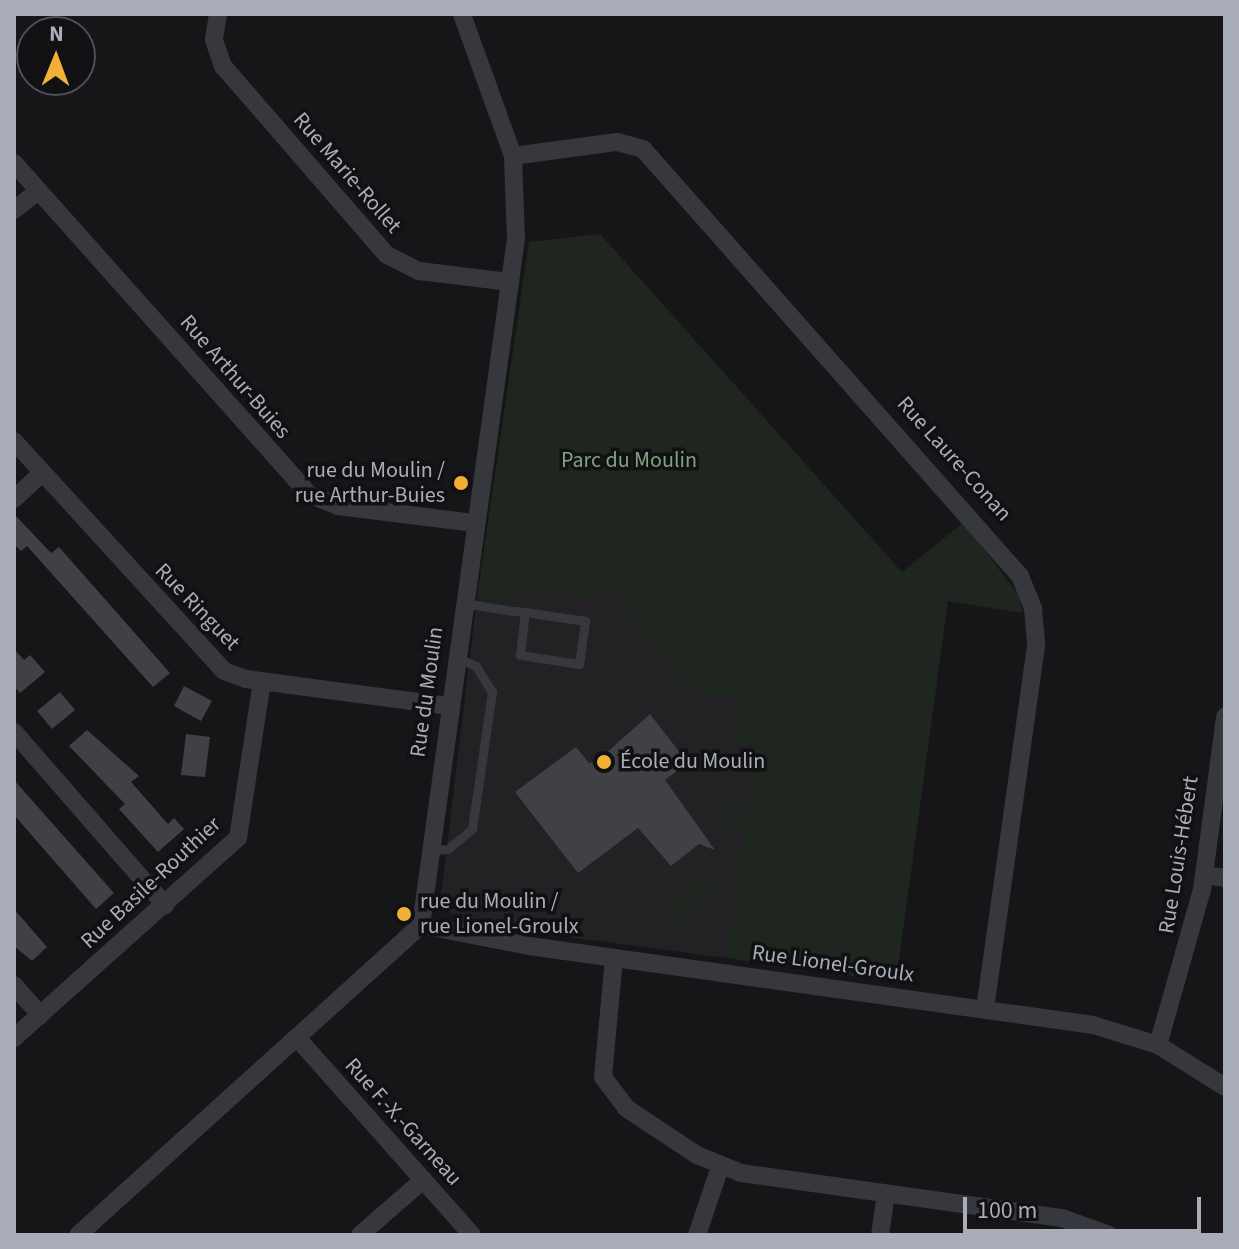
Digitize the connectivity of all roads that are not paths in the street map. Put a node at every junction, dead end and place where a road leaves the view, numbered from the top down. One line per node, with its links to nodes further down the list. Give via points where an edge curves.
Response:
1 (218, 14): 7 (street, Rue Marie-Rollet, via 214,40 223,66 387,255 419,271)
2 (462, 14): 3 (street, Rue du Moulin)
3 (513, 156): 7 (street, Rue du Moulin, via 516,212); 26 (street, Rue Laure-Conan, via 617,142 643,149 1020,576 1033,608 1036,646)
4 (14, 163): 5 (street, Rue Arthur-Buies)
5 (38, 191): 6 (street); 11 (street, Rue Arthur-Buies, via 310,495 338,506)
6 (14, 210)
7 (510, 282): 11 (street, Rue du Moulin)
8 (14, 441): 9 (street, Rue Ringuet)
9 (42, 473): 10 (street); 15 (street, Rue Ringuet, via 206,656 233,675)
10 (14, 499)
11 (475, 523): 12 (street, Rue du Moulin)
12 (463, 603): 13 (lane); 14 (street, Rue du Moulin)
13 (525, 612): 13 (lane, via 585,621 579,664 520,655)
14 (456, 657): 16 (street, Rue du Moulin); 19 (lane, via 476,666 492,692 472,829 448,849)
15 (262, 682): 16 (street, Rue Ringuet); 22 (street, Rue Basile-Routhier, via 242,830)
16 (449, 706): 19 (street, Rue du Moulin)
17 (1225, 717): 20 (street, Rue Louis-Hébert)
18 (14, 732): 22 (street)
19 (430, 850): 23 (street, Rue du Moulin)
20 (1204, 875): 21 (street); 30 (street, Rue Louis-Hébert, via 1172,1012)
21 (1225, 878)
22 (165, 905): 27 (street, Rue Basile-Routhier)
23 (421, 925): 24 (street, Rue Lionel-Groulx); 29 (street)
24 (614, 958): 26 (street, Rue Lionel-Groulx); 32 (street, via 600,1054 607,1087 643,1122)
25 (14, 985): 27 (street)
26 (985, 1009): 30 (street, Rue Lionel-Groulx, via 1093,1025)
27 (40, 1015): 28 (street, Rue Basile-Routhier)
28 (14, 1038)
29 (299, 1040): 33 (street, Rue F.-X.-Garneau); 35 (street)
30 (1158, 1045): 31 (street, Rue Lionel-Groulx)
31 (1225, 1087)
32 (720, 1167): 34 (street); 38 (street)
33 (423, 1180): 36 (street); 37 (street, Rue F.-X.-Garneau)
34 (886, 1194): 39 (street); 40 (street, via 1062,1218)
35 (78, 1235)
36 (360, 1235)
37 (472, 1235)
38 (697, 1235)
39 (880, 1235)
40 (1109, 1235)

